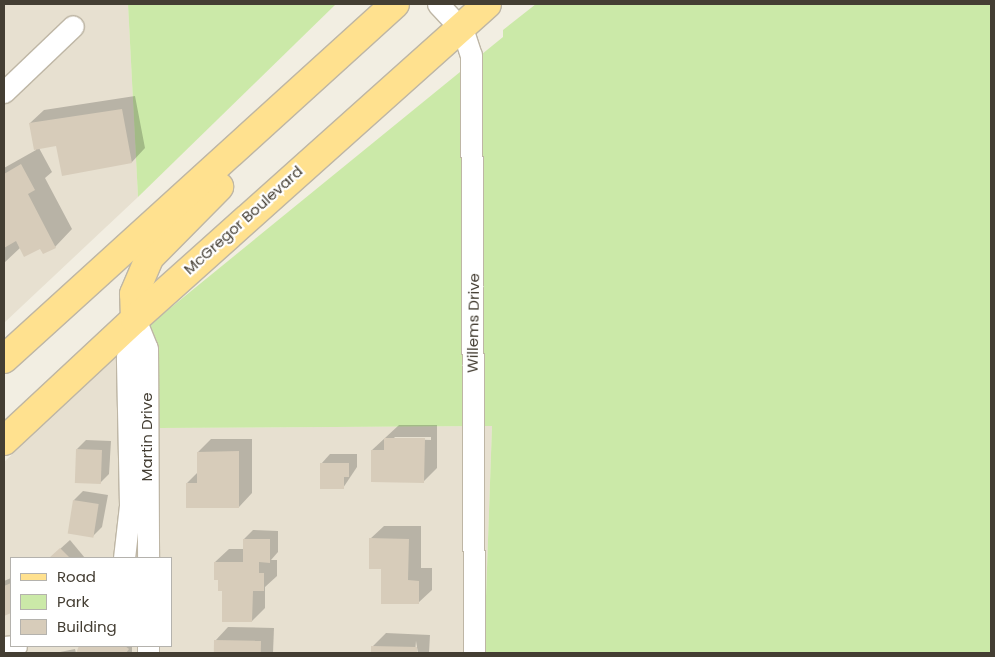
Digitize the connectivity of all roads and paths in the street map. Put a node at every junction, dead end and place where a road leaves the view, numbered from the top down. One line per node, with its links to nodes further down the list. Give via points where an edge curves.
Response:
1 (395, 4): 7 (main road)
2 (438, 4): 5 (street, Willems Drive)
3 (487, 4): 5 (main road, McGregor Boulevard)
4 (73, 26): 6 (street)
5 (460, 27): 8 (main road, McGregor Boulevard); 13 (street, Willems Drive, via 471,55 474,136 471,446)
6 (4, 92)
7 (295, 94): 8 (main road, via 280,126 149,258 134,294); 9 (main road)
8 (135, 319): 10 (main road, McGregor Boulevard); 11 (street, via 127,358 130,505); 12 (street, Martin Drive, via 147,348)
9 (4, 359)
10 (4, 441)
11 (124, 557)
12 (148, 557)
13 (474, 653)

